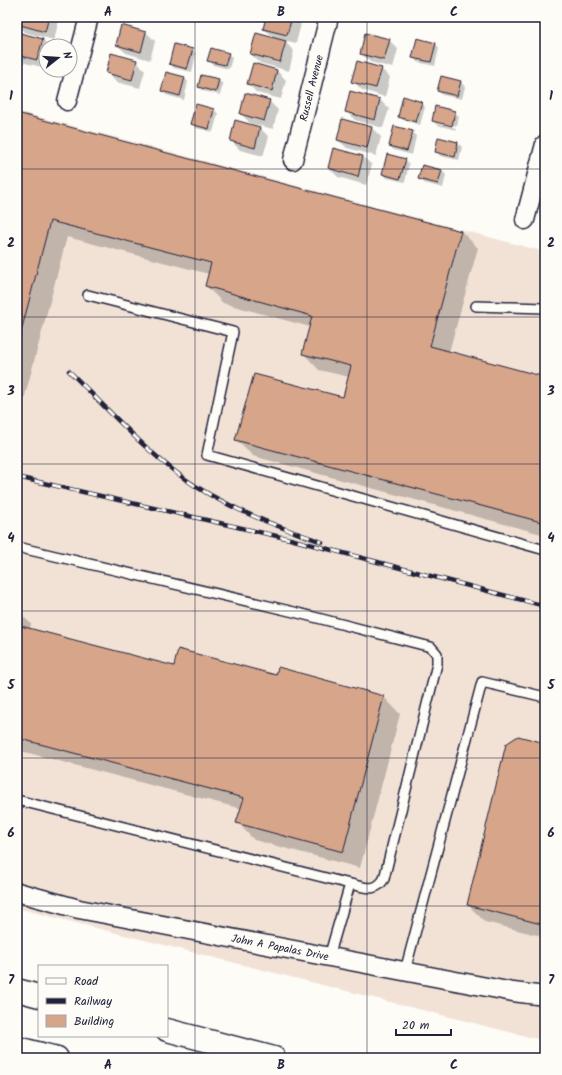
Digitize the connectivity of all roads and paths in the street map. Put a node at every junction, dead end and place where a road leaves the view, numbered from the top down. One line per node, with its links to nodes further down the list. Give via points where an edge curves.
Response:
1 (89, 17): 3 (street)
2 (329, 17): 5 (street, Russell Avenue)
3 (67, 101)
4 (545, 144): 6 (street)
5 (293, 160)
6 (525, 220)
7 (88, 295): 11 (lane, via 233,332 207,455)
8 (476, 306): 9 (lane)
9 (545, 308)
10 (17, 547): 14 (lane, via 431,647 437,654 437,664 384,879 380,886 373,889)
11 (545, 550)
12 (545, 697): 17 (lane, via 482,682)
13 (17, 800): 14 (lane)
14 (350, 884): 16 (lane)
15 (17, 892): 16 (street, John A Papalas Drive, via 79,909)
16 (329, 957): 17 (street, John A Papalas Drive)
17 (405, 971): 20 (street, John A Papalas Drive)
18 (17, 990): 19 (highway)
19 (38, 996)
20 (545, 996)
21 (168, 1030): 24 (highway)
22 (17, 1048): 23 (highway)
23 (57, 1058)
24 (274, 1058)

